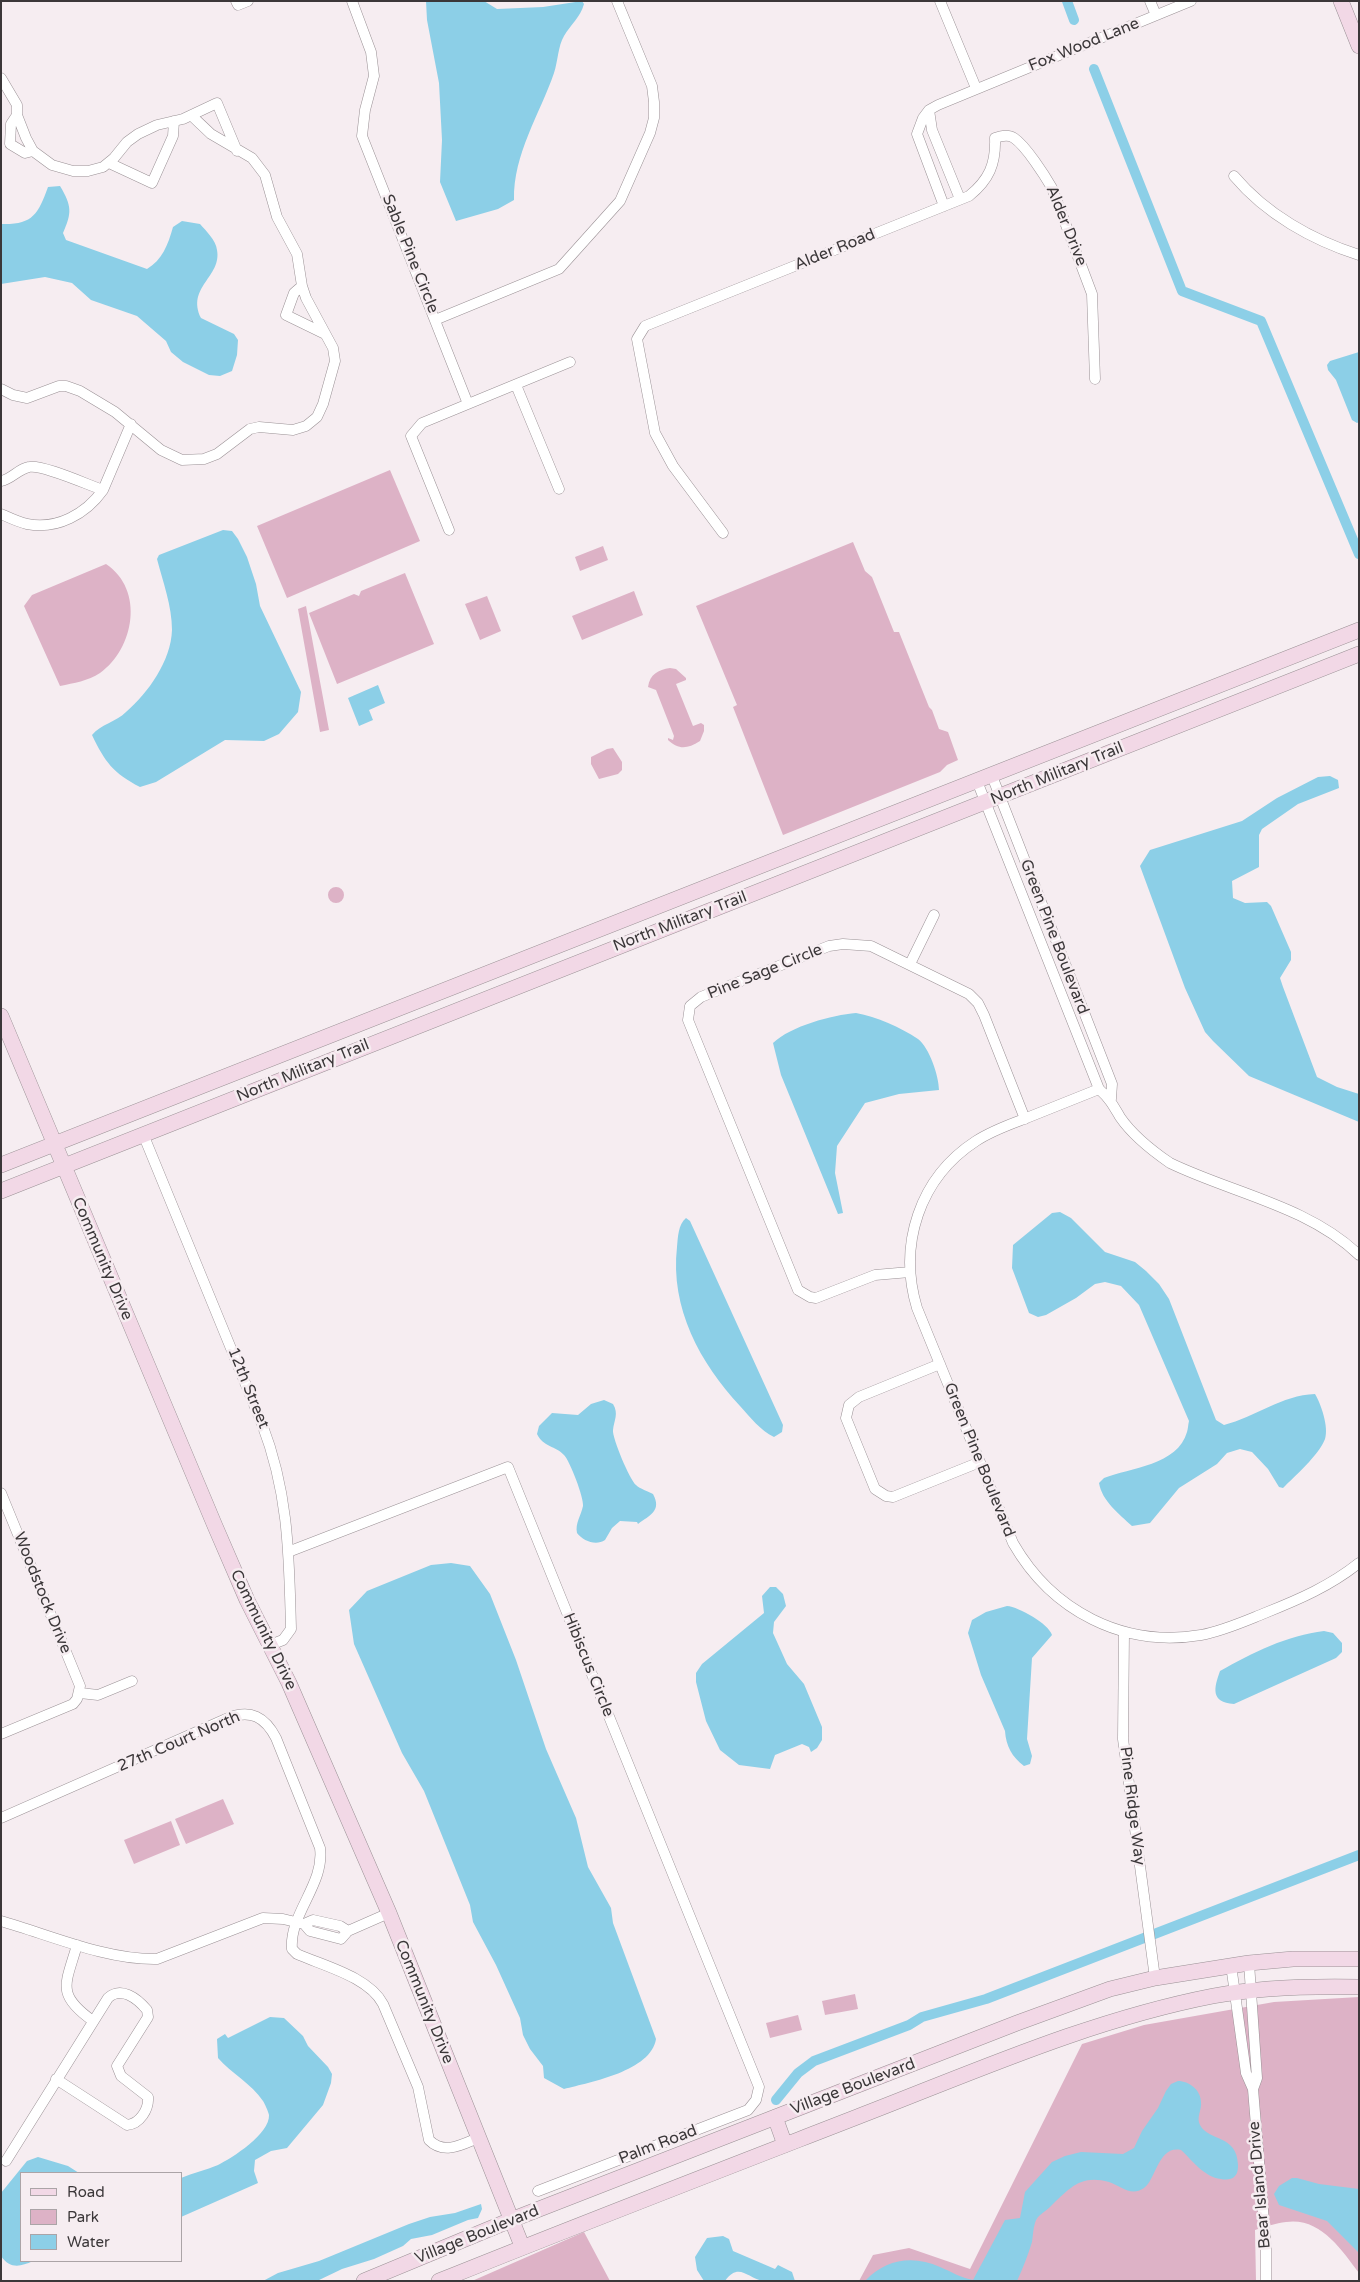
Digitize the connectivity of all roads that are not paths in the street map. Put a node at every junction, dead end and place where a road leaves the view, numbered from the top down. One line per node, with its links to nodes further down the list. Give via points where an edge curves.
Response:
1 (236, 1): 2 (street, via 238,5)
2 (248, 1)
3 (352, 1): 25 (street, Sable Pine Circle, via 371,52 374,76 362,136)
4 (617, 1): 25 (street, Sable Pine Circle, via 652,86 654,102 650,133 620,201 559,269)
5 (940, 1): 12 (street)
6 (1150, 1): 9 (street)
7 (1191, 1): 9 (street, Fox Wood Lane)
8 (1341, 1): 10 (street)
9 (1156, 15): 12 (street, Fox Wood Lane)
10 (1359, 46)
11 (1, 78): 14 (street, via 17,105)
12 (976, 88): 13 (street)
13 (929, 110): 21 (street, via 932,130); 22 (street, via 917,134)
14 (16, 115): 17 (street); 17 (street, via 11,124 10,144 25,153)
15 (192, 115): 16 (street); 18 (street, via 211,134); 18 (street, via 217,102)
16 (174, 121): 19 (street, via 138,134); 19 (street, via 173,136 152,183)
17 (33, 151): 19 (street, via 46,162 66,170 88,171)
18 (237, 151): 24 (street, via 258,163 266,175 277,217 297,254)
19 (109, 162)
20 (1234, 176): 23 (street, via 1296,228)
21 (960, 199): 22 (street, Alder Drive); 28 (street, Alder Drive, via 969,196 986,180 994,162 995,138 1014,138 1044,173 1092,294)
22 (946, 205): 38 (street, Alder Road, via 645,326 637,339 655,433 673,466)
23 (1359, 255)
24 (302, 286): 26 (street); 26 (street, via 294,293 286,315)
25 (435, 320): 31 (street)
26 (323, 332): 32 (street, via 331,341 335,362 324,404 317,417 306,426 286,431 250,429 217,454 189,460 161,450)
27 (570, 362): 29 (street)
28 (1095, 378)
29 (516, 385): 31 (street); 34 (street)
30 (1, 389): 32 (street, via 27,398 66,386 95,399)
31 (468, 404): 37 (street, via 422,423 411,436)
32 (131, 424): 35 (street)
33 (1, 481): 35 (street, via 24,468 38,466)
34 (559, 489)
35 (103, 490): 36 (street, via 79,514 50,524 28,524)
36 (1, 514)
37 (449, 530)
38 (723, 532)
39 (1359, 630): 41 (street, North Military Trail)
40 (1359, 654): 43 (street, North Military Trail)
41 (992, 776): 42 (street, North Military Trail); 43 (street, Green Pine Boulevard)
42 (977, 781): 43 (street, Green Pine Boulevard); 45 (street, North Military Trail)
43 (992, 799): 47 (street, North Military Trail); 49 (street, Green Pine Boulevard); 50 (street, Green Pine Boulevard, via 1112,1084)
44 (934, 915): 46 (street)
45 (516, 961): 47 (street); 53 (street, North Military Trail)
46 (910, 964): 51 (street, Pine Sage Circle, via 963,990 978,1004); 58 (street, Pine Sage Circle, via 871,946 829,946 701,997 690,1006 688,1020 798,1290 816,1298 875,1275)
47 (526, 983): 52 (street, North Military Trail)
48 (1, 1016): 53 (street, Community Drive)
49 (1099, 1089): 50 (street, Green Pine Boulevard); 51 (street, Green Pine Boulevard)
50 (1111, 1099): 57 (street, Green Pine Boulevard, via 1133,1133 1170,1163 1297,1214 1335,1236)
51 (1024, 1119): 58 (street, Green Pine Boulevard, via 976,1140 938,1176 916,1217)
52 (143, 1134): 55 (street, North Military Trail); 62 (street, 12th Street, via 270,1443 283,1497)
53 (55, 1144): 54 (street, North Military Trail); 55 (street, Community Drive)
54 (1, 1165)
55 (63, 1165): 56 (street, North Military Trail); 65 (street, Community Drive, via 215,1526)
56 (1, 1191)
57 (1359, 1255)
58 (910, 1272): 59 (street, Green Pine Boulevard, via 917,1308)
59 (940, 1364): 60 (street, Green Pine Boulevard); 60 (street, via 859,1397 848,1405 846,1418 871,1484 880,1494 893,1497)
60 (980, 1462): 64 (street, Green Pine Boulevard, via 1013,1543 1038,1579 1059,1600 1083,1616)
61 (1, 1493): 67 (street, Woodstock Drive)
62 (288, 1552): 65 (street, 12th Street, via 292,1629 283,1640); 83 (street, Hibiscus Circle, via 508,1467)
63 (1359, 1564): 64 (street, Green Pine Boulevard, via 1313,1594 1224,1629 1182,1638)
64 (1124, 1632): 77 (street, Pine Ridge Way, via 1123,1739)
65 (270, 1645): 70 (street, Community Drive)
66 (132, 1681): 67 (street, via 98,1695)
67 (80, 1693): 68 (street, via 67,1708)
68 (1, 1734)
69 (1, 1818): 72 (street, 27th Court North, via 228,1718 248,1713 257,1715 271,1728 276,1738 320,1848 320,1866)
70 (389, 1913): 72 (street, via 348,1931 313,1920); 86 (street, Community Drive)
71 (1, 1921): 73 (street)
72 (300, 1924): 73 (street, via 263,1918 157,1959 124,1956); 86 (street, 27th Court North, via 291,1942 292,1950 365,1983 380,1998 418,2087 429,2140 433,2145 453,2148)
73 (77, 1945): 81 (street, via 65,1986 74,2006)
74 (1359, 1959): 75 (street, Village Boulevard)
75 (1250, 1963): 76 (street, Village Boulevard); 79 (street, Bear Island Drive)
76 (1231, 1965): 77 (street, Village Boulevard); 80 (street, Bear Island Drive)
77 (1155, 1978): 85 (street, Village Boulevard, via 1073,2002)
78 (1359, 1987): 79 (street, Village Boulevard)
79 (1253, 1991): 80 (street, Village Boulevard); 84 (street, Bear Island Drive, via 1257,2078)
80 (1235, 1993): 84 (street, Bear Island Drive, via 1245,2064); 87 (street, Village Boulevard, via 1161,2008 1079,2032)
81 (93, 2021): 82 (street); 82 (street, via 108,1998 120,1992 147,2010 148,2017 117,2066 121,2076 148,2097 148,2104 139,2120 127,2125)
82 (56, 2079): 88 (street)
83 (756, 2082): 89 (street, Palm Road, via 758,2094 748,2110)
84 (1252, 2089): 94 (street, Bear Island Drive)
85 (775, 2117): 87 (street); 90 (street, Village Boulevard)
86 (478, 2138): 90 (street, Community Drive)
87 (785, 2144): 91 (street, Village Boulevard)
88 (6, 2161)
89 (538, 2191)
90 (511, 2220): 91 (street, Community Drive); 92 (street, Village Boulevard)
91 (522, 2246): 93 (street, Village Boulevard)
92 (364, 2281)
93 (439, 2281)
94 (1266, 2281)

